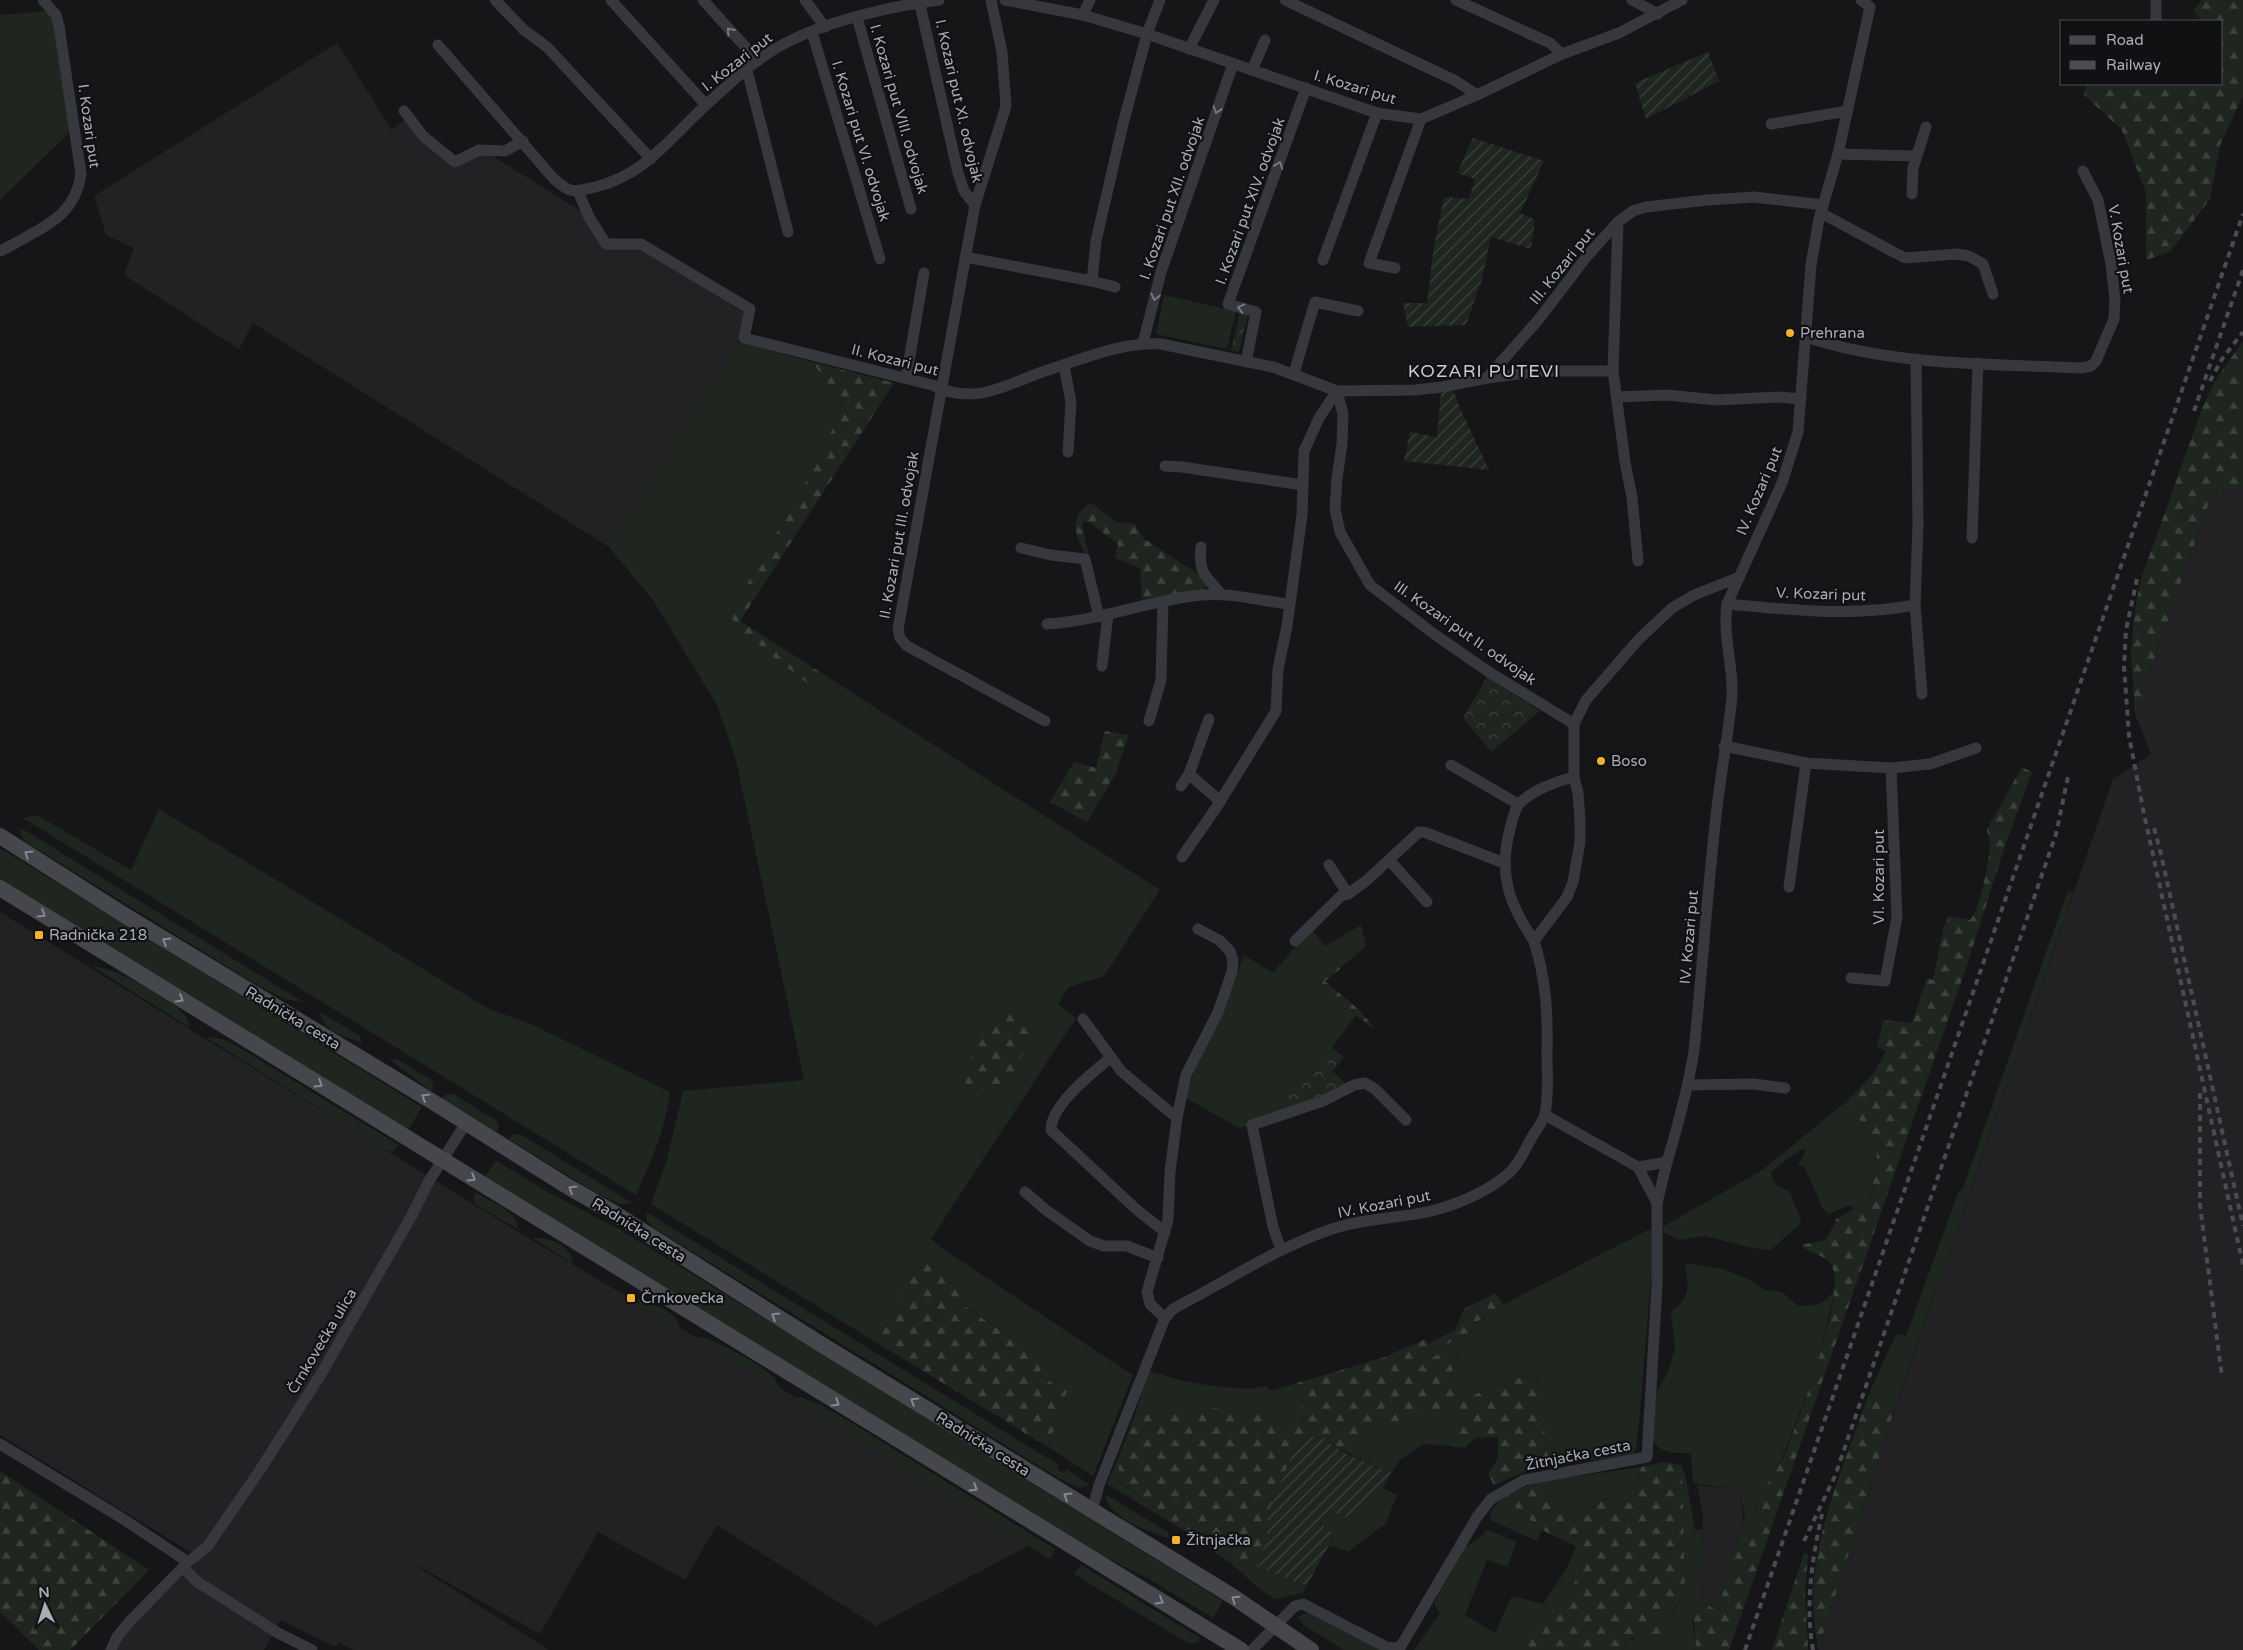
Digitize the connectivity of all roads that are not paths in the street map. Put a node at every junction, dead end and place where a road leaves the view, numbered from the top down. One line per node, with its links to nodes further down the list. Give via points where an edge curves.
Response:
1 (43, 0): 55 (street, I. Kozari put, via 56,14 59,26 81,174 79,189 59,217)
2 (495, 0): 46 (street, via 524,30 547,47)
3 (611, 0): 36 (street)
4 (703, 0): 30 (street, one-way to 4)
5 (805, 0): 23 (street)
6 (939, 0): 18 (street, I. Kozari put)
7 (991, 0): 50 (street, II. Kozari put, via 1002,52 1006,106)
8 (1005, 0): 20 (street, I. Kozari put)
9 (1090, 0): 20 (street)
10 (1160, 0): 25 (street)
11 (1214, 0): 28 (street)
12 (1286, 0): 35 (street, via 1456,81)
13 (1456, 0): 29 (street, via 1550,42)
14 (1632, 0): 19 (street)
15 (1682, 0): 19 (street)
16 (1861, 0): 37 (street, via 1870,7)
17 (2156, 0): 22 (street)
18 (920, 1): 21 (street, I. Kozari put); 50 (street, I. Kozari put XI. odvojak, via 958,174)
19 (1658, 14): 29 (street, via 1619,33)
20 (1083, 15): 25 (street, I. Kozari put)
21 (857, 17): 23 (street, I. Kozari put); 51 (street, I. Kozari put VIII. odvojak)
22 (2156, 20)
23 (825, 27): 24 (street, I. Kozari put)
24 (812, 32): 30 (street, I. Kozari put, via 778,47); 57 (street, I. Kozari put VI. odvojak)
25 (1147, 34): 28 (street, I. Kozari put); 61 (street, via 1096,241)
26 (1265, 40): 33 (street)
27 (438, 45): 43 (street)
28 (1190, 49): 31 (street, I. Kozari put)
29 (1562, 54): 35 (street)
30 (758, 61): 32 (street, I. Kozari put)
31 (1233, 64): 33 (street, I. Kozari put); 66 (street, I. Kozari put XII. odvojak, one-way to 66, via 1161,272)
32 (747, 70): 36 (street, I. Kozari put); 54 (street)
33 (1252, 70): 34 (street, I. Kozari put)
34 (1306, 88): 39 (street, I. Kozari put); 68 (street, I. Kozari put XIV. odvojak, one-way to 34, via 1256,312 1228,304)
35 (1477, 95): 40 (street)
36 (706, 105): 46 (street, I. Kozari put)
37 (1847, 110): 41 (street); 44 (street)
38 (404, 111): 43 (street, via 423,136 455,162 479,150 505,151)
39 (1378, 113): 40 (street, I. Kozari put); 58 (street)
40 (1421, 119): 59 (street, via 1369,263)
41 (1771, 124)
42 (1926, 127): 45 (street)
43 (523, 141): 48 (street, via 554,179 567,189)
44 (1838, 154): 45 (street); 52 (street)
45 (1916, 156): 49 (street)
46 (651, 159): 48 (street, I. Kozari put, via 614,182)
47 (2083, 171): 69 (street, V. Kozari put, via 2098,200 2114,285 2114,319 2096,361 2081,368)
48 (578, 192): 73 (street, II. Kozari put, via 606,244 641,244 750,309 744,338)
49 (1912, 194)
50 (974, 205): 56 (street, II. Kozari put)
51 (912, 209)
52 (1822, 209): 53 (street, III. Kozari put, via 1754,197 1646,208); 63 (street, via 1905,258 1969,256 1982,264); 65 (street, IV. Kozari put, via 1811,265)
53 (1618, 222): 71 (street); 74 (street, III. Kozari put)
54 (788, 232)
55 (0, 251)
56 (965, 257): 61 (street); 75 (street, II. Kozari put)
57 (880, 259)
58 (1323, 260)
59 (1395, 268)
60 (924, 273): 73 (street)
61 (1092, 282): 62 (street)
62 (1115, 287)
63 (1993, 294)
64 (1358, 311): 72 (street, via 1315,302)
65 (1806, 337): 67 (street, V. Kozari put, via 1859,351); 78 (street, IV. Kozari put)
66 (1144, 343): 68 (street); 70 (street, via 1127,345)
67 (1916, 359): 69 (street, V. Kozari put); 91 (street, via 1918,524)
68 (1246, 362): 72 (street)
69 (1978, 363): 82 (street)
70 (1064, 366): 75 (street, via 989,393 951,393); 79 (street, via 1070,402)
71 (1613, 371): 74 (street, via 1542,371); 77 (street)
72 (1294, 373): 76 (street)
73 (906, 378): 75 (street, II. Kozari put)
74 (1487, 378): 76 (street, via 1415,390)
75 (940, 389): 97 (street, II. Kozari put III. odvojak, via 900,616 900,638 906,646)
76 (1337, 391): 81 (street, via 1319,418 1304,451); 99 (street, III. Kozari put II. odvojak, via 1342,414 1342,444 1335,509 1340,532 1370,585 1489,672)
77 (1618, 397): 78 (street, via 1667,395 1717,400); 85 (street)
78 (1801, 399): 86 (street, IV. Kozari put, via 1798,432 1782,483)
79 (1068, 452)
80 (1165, 466): 81 (street)
81 (1303, 485): 89 (street, via 1302,515)
82 (1972, 538)
83 (1201, 547): 87 (street, via 1199,563 1202,572)
84 (1021, 548): 92 (street, via 1085,559)
85 (1638, 562)
86 (1737, 578): 90 (street, IV. Kozari put); 99 (street, via 1694,594 1672,608 1586,700)
87 (1221, 594): 88 (street); 89 (street)
88 (1163, 602): 92 (street); 98 (street, via 1161,680)
89 (1289, 604): 108 (street, via 1278,668 1276,711)
90 (1727, 604): 91 (street, V. Kozari put, via 1841,612 1883,611); 100 (street, IV. Kozari put, via 1724,624 1732,705)
91 (1915, 604): 95 (street)
92 (1103, 615): 93 (street, via 1074,623); 94 (street)
93 (1047, 624)
94 (1102, 666)
95 (1922, 694)
96 (1209, 719): 105 (street)
97 (1045, 721)
98 (1149, 721)
99 (1574, 724): 106 (street)
100 (1724, 746): 102 (street); 125 (street, IV. Kozari put)
101 (1976, 748): 104 (street, via 1930,764)
102 (1806, 763): 104 (street); 115 (street)
103 (1451, 765): 109 (street)
104 (1891, 768): 122 (street, VI. Kozari put, via 1898,908 1890,960 1885,981)
105 (1189, 774): 107 (street); 108 (street)
106 (1574, 777): 109 (street); 121 (street, via 1578,793 1580,842 1573,882 1567,897)
107 (1181, 786)
108 (1220, 801): 111 (street)
109 (1518, 804): 113 (street, IV. Kozari put)
110 (0, 836): 130 (main road, Radnička cesta, one-way to 110)
111 (1182, 857)
112 (1390, 861): 113 (street, via 1419,832 1424,832); 117 (street); 118 (street)
113 (1504, 862): 121 (street, IV. Kozari put, via 1506,883 1516,914)
114 (1329, 865): 117 (street)
115 (1789, 887)
116 (0, 888): 131 (main road, one-way to 131)
117 (1348, 894): 120 (street, via 1342,895)
118 (1427, 902)
119 (1198, 929): 128 (street, via 1219,940 1230,951 1232,972 1218,1012 1186,1075)
120 (1295, 941)
121 (1534, 941): 127 (street, IV. Kozari put, via 1541,965 1547,1012)
122 (1851, 978)
123 (1083, 1019): 124 (street)
124 (1111, 1057): 128 (street, via 1121,1071); 136 (street, via 1074,1090 1051,1123 1051,1130)
125 (1689, 1085): 126 (street, via 1753,1084); 132 (street, IV. Kozari put)
126 (1784, 1088)
127 (1545, 1115): 133 (street); 137 (street, IV. Kozari put, via 1517,1164 1488,1187 1440,1208 1415,1215 1352,1223)
128 (1177, 1118): 136 (street)
129 (1406, 1120): 137 (street, via 1365,1083 1252,1126 1273,1227)
130 (466, 1123): 131 (street, Črnkovečka ulica); 141 (main road, Radnička cesta, one-way to 130)
131 (444, 1160): 142 (street, Črnkovečka ulica, via 428,1181 411,1217 321,1374 260,1470 207,1547); 146 (main road, one-way to 146)
132 (1667, 1162): 133 (street); 135 (street, IV. Kozari put)
133 (1638, 1167): 135 (street)
134 (1025, 1192): 138 (street, via 1090,1241 1104,1246 1127,1246)
135 (1657, 1203): 143 (street, Žitnjačka cesta, via 1657,1285 1648,1457 1524,1480 1491,1499 1401,1646 1386,1647 1303,1604 1295,1606)
136 (1165, 1232): 138 (street)
137 (1281, 1250): 139 (street, IV. Kozari put, via 1173,1310)
138 (1158, 1258): 139 (street, via 1147,1298)
139 (1165, 1318): 141 (street, via 1099,1485)
140 (0, 1444): 142 (street, via 120,1517)
141 (1092, 1511): 143 (main road, Radnička cesta, one-way to 141)
142 (185, 1565): 144 (street, Črnkovečka ulica, via 129,1622); 145 (street, via 196,1581 278,1633)
143 (1276, 1626): 147 (street); 148 (main road, Radnička cesta)
144 (111, 1650)
145 (312, 1650)
146 (1241, 1650)
147 (1252, 1650)
148 (1311, 1650)

